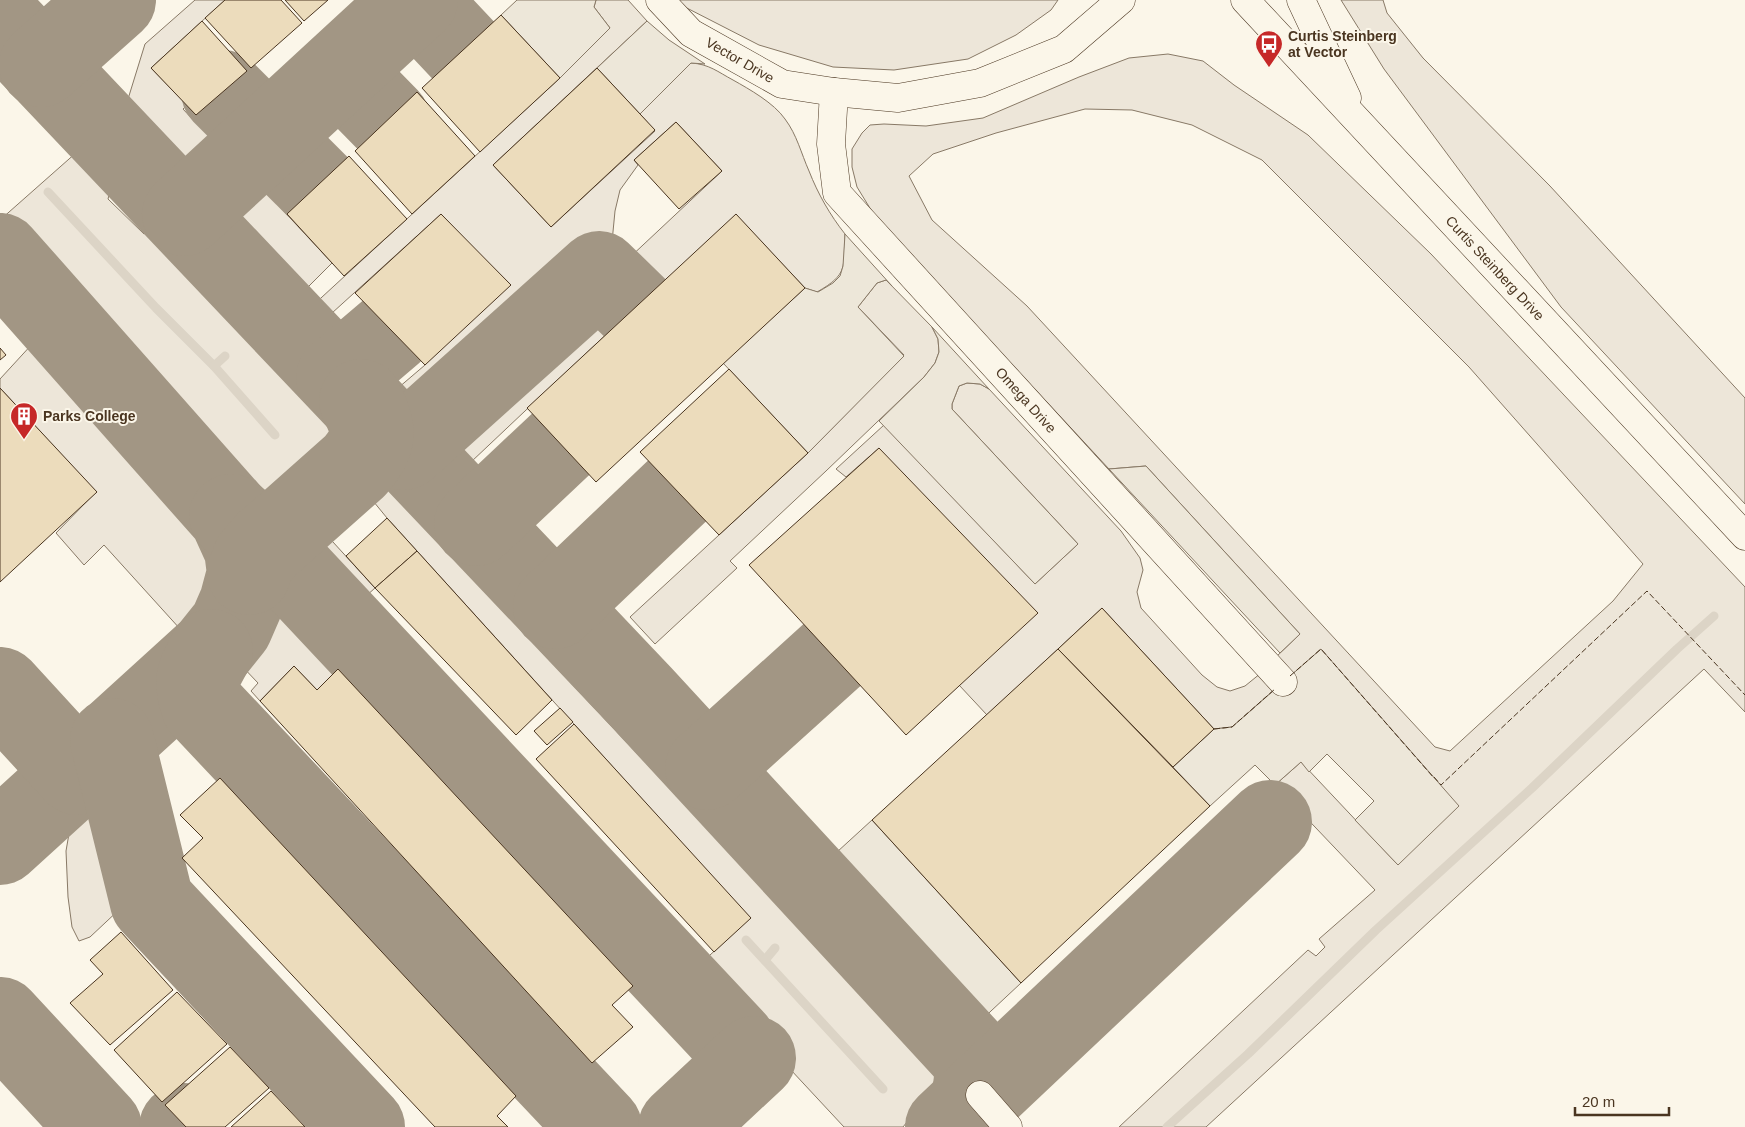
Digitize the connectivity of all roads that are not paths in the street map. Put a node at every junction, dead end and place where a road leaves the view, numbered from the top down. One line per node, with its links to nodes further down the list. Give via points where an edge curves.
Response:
1 (660, 0): 5 (street, Vector Drive, via 691,33 782,84)
2 (1121, 0): 5 (street, Vector Drive, via 1064,49 980,83 898,98)
3 (1245, 0): 6 (street, Curtis Steinberg Drive)
4 (1301, 0): 6 (street)
5 (834, 92): 8 (street, Omega Drive, via 831,144 838,193)
6 (1358, 122): 7 (street, Curtis Steinberg Drive)
7 (1745, 536)
8 (1283, 682)
9 (980, 1095): 10 (street)
10 (1008, 1127)

